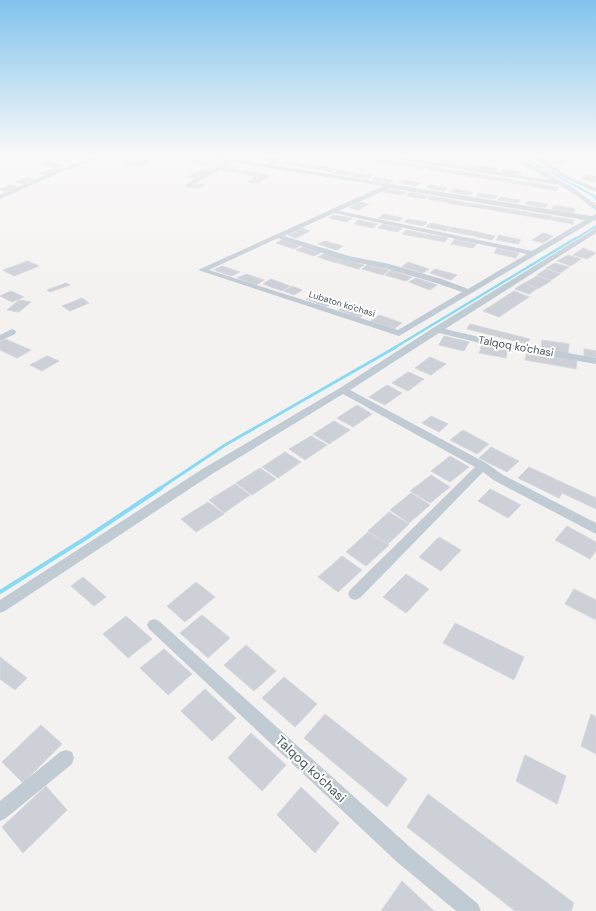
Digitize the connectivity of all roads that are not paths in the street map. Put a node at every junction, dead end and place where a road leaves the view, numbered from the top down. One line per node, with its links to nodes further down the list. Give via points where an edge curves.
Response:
1 (363, 198): 5 (street)
2 (463, 198): 6 (street)
3 (583, 198): 4 (street)
4 (596, 209)
5 (332, 211): 8 (street); 9 (street)
6 (595, 218): 9 (street, Lubaton ko'chasi)
7 (596, 230): 11 (street)
8 (278, 236): 10 (street, via 347,258 439,281); 10 (street, Lubaton ko'chasi, via 202,270 399,333)
9 (532, 253): 10 (street, Lubaton ko'chasi)
10 (469, 292)
11 (436, 330): 14 (street, Talqoq ko'chasi, via 488,342); 15 (street)
12 (12, 332): 13 (street)
13 (0, 338)
14 (596, 360)
15 (343, 390): 16 (street); 19 (street, via 208,471)
16 (482, 466): 17 (street, via 499,478); 18 (street)
17 (596, 529)
18 (355, 594)
19 (0, 607)
20 (154, 624): 23 (street, Talqoq ko'chasi, via 404,855)
21 (66, 758): 22 (street)
22 (0, 812)
23 (471, 911)

